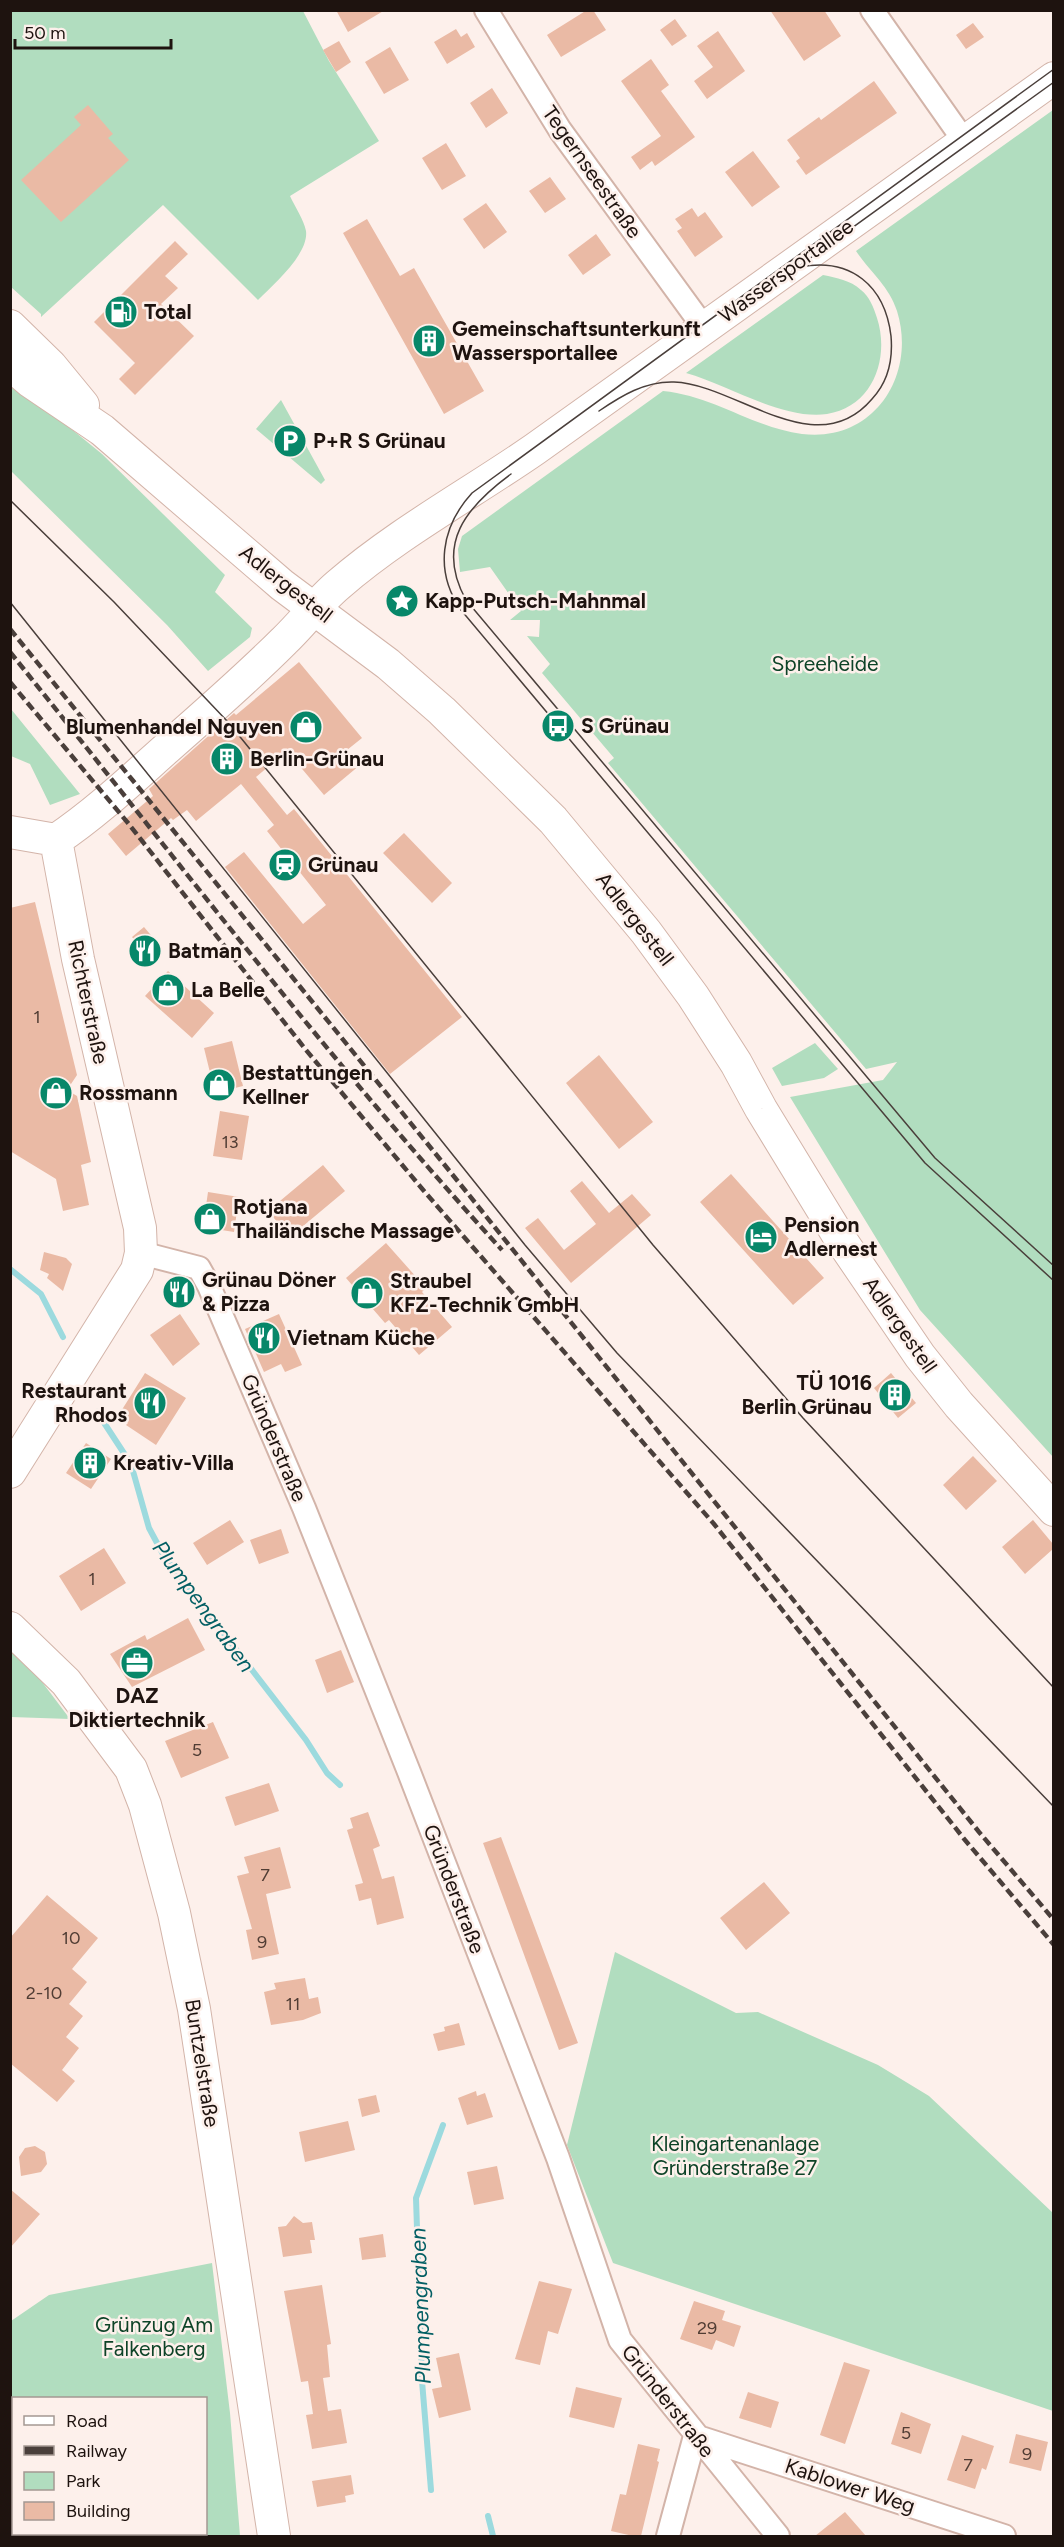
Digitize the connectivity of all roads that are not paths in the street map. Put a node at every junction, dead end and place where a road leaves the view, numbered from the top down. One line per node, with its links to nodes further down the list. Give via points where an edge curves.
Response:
1 (486, 10): 6 (street, Tegernseestraße, via 560,130)
2 (872, 10): 4 (street)
3 (1053, 78): 4 (main road, Wassersportallee)
4 (965, 142): 6 (main road, Wassersportallee)
5 (10, 326): 8 (main road, Adlergestell, via 51,366)
6 (705, 329): 9 (main road, Wassersportallee, via 363,565)
7 (10, 364): 8 (main road, Adlergestell)
8 (102, 430): 9 (main road, Adlergestell)
9 (314, 609): 11 (main road, via 103,806); 14 (main road, Adlergestell, via 362,642 442,711 519,784 596,869 693,996 841,1240 920,1356)
10 (10, 832): 11 (main road)
11 (56, 840): 12 (main road, Richterstraße, via 78,959 140,1228)
12 (141, 1253): 13 (main road, Richterstraße, via 137,1270); 16 (street, Gründerstraße, via 199,1268 209,1286 304,1508 409,1772 558,2158 620,2340)
13 (10, 1472)
14 (1053, 1510)
15 (13, 1627): 17 (main road, Buntzelstraße, via 66,1682 131,1768 145,1805 194,2009)
16 (695, 2436): 18 (street); 19 (street, Gründerstraße); 20 (street, Kablower Weg)
17 (274, 2536)
18 (668, 2536)
19 (777, 2536)
20 (1004, 2536)

